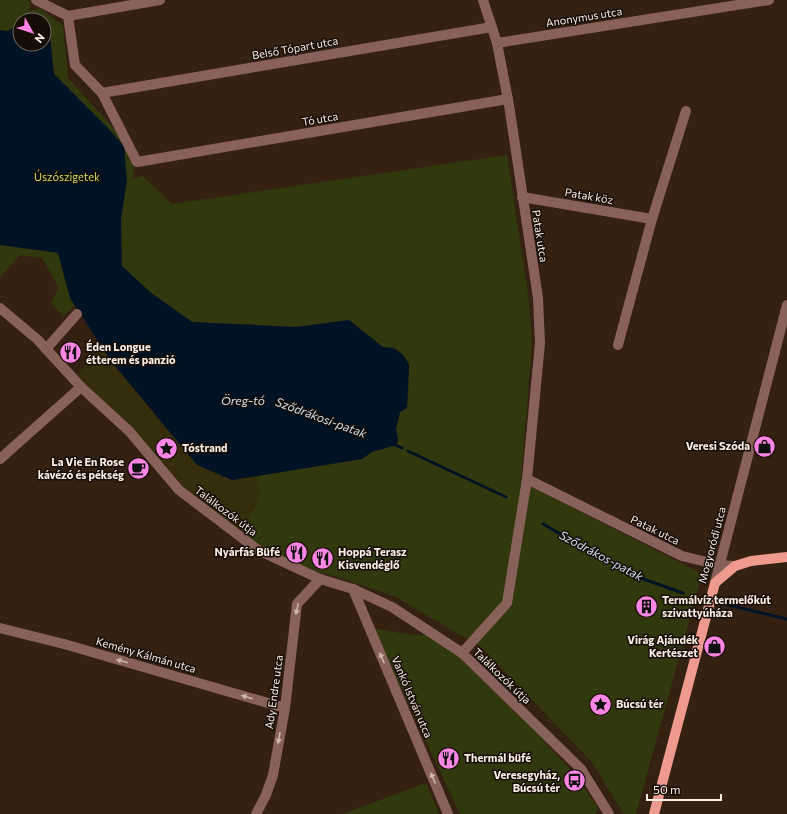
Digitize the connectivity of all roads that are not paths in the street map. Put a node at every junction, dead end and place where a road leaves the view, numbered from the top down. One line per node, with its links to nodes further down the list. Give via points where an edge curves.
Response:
1 (36, 0): 5 (street)
2 (160, 0): 5 (street)
3 (483, 0): 6 (street, Patak utca)
4 (769, 0): 7 (street, Anonymus utca)
5 (68, 16): 8 (street, via 75,65)
6 (492, 27): 7 (street, Patak utca); 8 (street, Belső Tópart utca)
7 (497, 43): 9 (street, Patak utca)
8 (102, 93): 9 (street, Tó utca, via 137,162)
9 (508, 99): 11 (street, Patak utca)
10 (686, 111): 12 (street)
11 (522, 197): 12 (street, Patak köz); 20 (street, Patak utca, via 538,298 540,343)
12 (652, 219): 16 (street)
13 (787, 305): 22 (street, Mogyoródi utca)
14 (0, 308): 17 (street, Találkozók útja)
15 (77, 314): 17 (street)
16 (618, 345)
17 (46, 349): 18 (street, Találkozók útja)
18 (81, 387): 19 (street); 24 (street, Találkozók útja, via 129,431 179,490 258,550)
19 (0, 459)
20 (527, 479): 22 (street, Patak utca, via 682,556); 28 (street, Patak utca, via 507,603)
21 (787, 557): 23 (main road, via 751,561)
22 (719, 565): 23 (street, Patak utca); 25 (street, Mogyoródi utca)
23 (735, 566): 25 (main road)
24 (320, 579): 26 (street, Találkozók útja); 29 (street, Ady Endre utca, one-way to 29, via 297,604)
25 (715, 583): 33 (main road, Mogyoródi utca)
26 (353, 589): 28 (street, Találkozók útja, via 392,607); 31 (street, Vankó István utca, one-way to 26)
27 (0, 628): 29 (street, Kemény Kálmán utca, one-way to 27)
28 (462, 653): 32 (street, Találkozók útja, via 581,769)
29 (285, 708): 30 (street, Ady Endre utca, one-way to 30, via 273,775)
30 (256, 814)
31 (448, 814)
32 (609, 814)
33 (654, 814)

